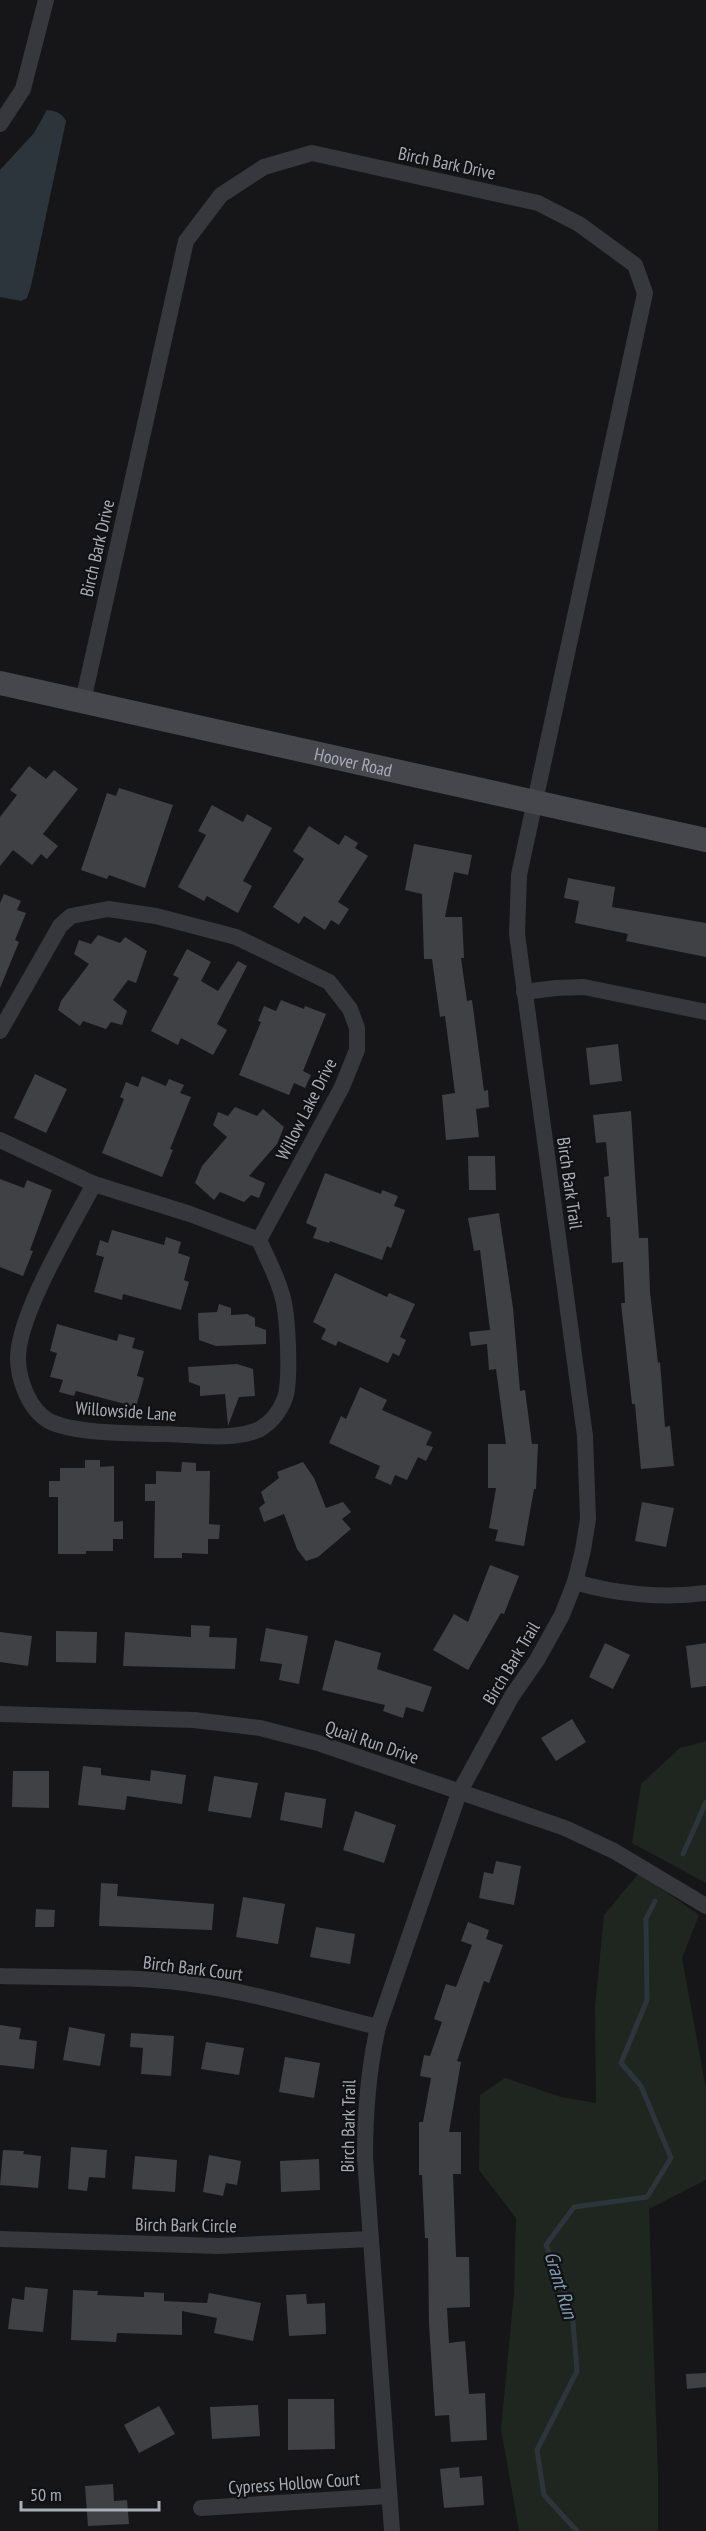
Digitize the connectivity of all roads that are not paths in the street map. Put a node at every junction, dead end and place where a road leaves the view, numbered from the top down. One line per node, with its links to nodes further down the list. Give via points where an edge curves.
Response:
1 (46, 0): 2 (street, via 22,89)
2 (0, 124)
3 (0, 682): 4 (main road, Hoover Road)
4 (83, 701): 5 (main road, Hoover Road); 5 (street, Birch Bark Drive, via 186,241 221,195 264,167 312,153 538,203 579,224 635,265 645,293)
5 (536, 802): 6 (main road, Hoover Road); 7 (street, Birch Bark Trail, via 516,905)
6 (706, 840)
7 (524, 992): 8 (street, via 584,987); 13 (street, Birch Bark Trail, via 585,1436 588,1519)
8 (706, 1012)
9 (0, 1031): 12 (street, Willow Lake Drive, via 60,926 71,916 108,909 156,916 236,937 329,982 350,1009 357,1028 357,1050 342,1088)
10 (0, 1140): 11 (street)
11 (94, 1184): 12 (street); 12 (street, Willowside Lane, via 24,1327 18,1358 22,1384 34,1407 48,1420 111,1432 237,1436 260,1429 278,1414 286,1396 288,1357 283,1295)
12 (259, 1240)
13 (575, 1582): 14 (street, via 603,1591 687,1596); 16 (street, Birch Bark Trail, via 562,1615)
14 (706, 1593)
15 (0, 1714): 16 (street, Quail Run Drive, via 194,1720 260,1728 318,1743)
16 (459, 1793): 17 (street, Quail Run Drive, via 565,1828 604,1846); 19 (street, Birch Bark Trail)
17 (706, 1906)
18 (0, 1976): 19 (street, Birch Bark Court, via 203,1986)
19 (378, 2027): 21 (street, Birch Bark Trail, via 365,2112)
20 (0, 2239): 21 (street, Birch Bark Circle, via 218,2246)
21 (371, 2239): 22 (street, Birch Bark Trail)
22 (389, 2496): 23 (street, Cypress Hollow Court); 24 (street, Birch Bark Trail)
23 (201, 2508)
24 (392, 2531)

